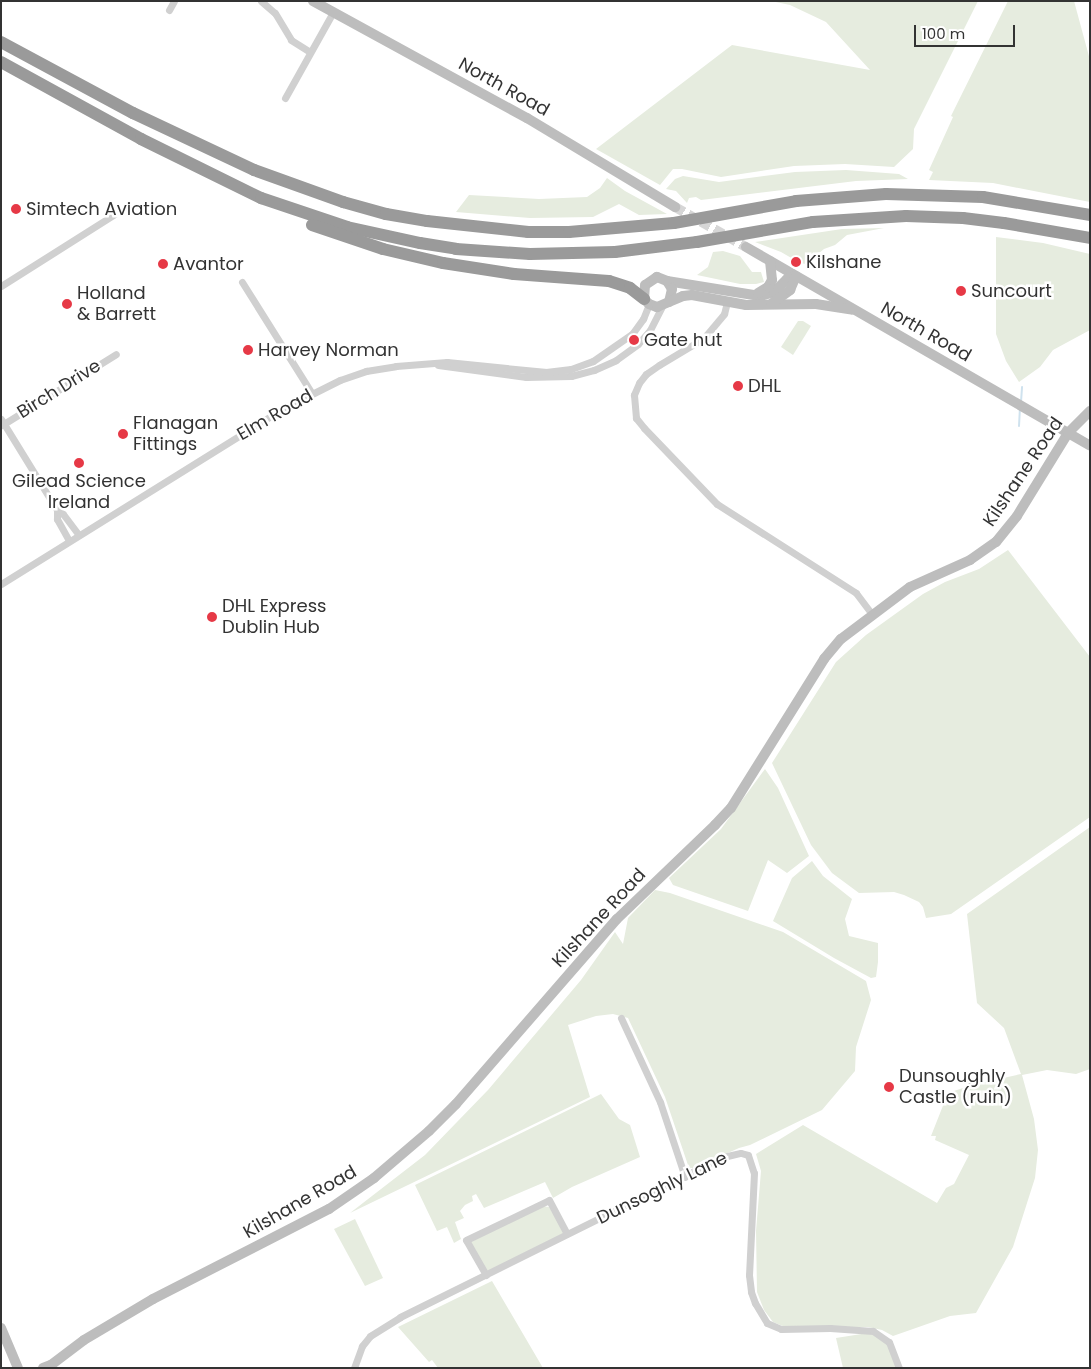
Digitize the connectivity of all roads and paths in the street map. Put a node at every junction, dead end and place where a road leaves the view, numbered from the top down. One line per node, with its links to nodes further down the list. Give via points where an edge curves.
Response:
1 (174, 1): 4 (street)
2 (260, 1): 7 (street, via 275,13 291,40)
3 (313, 1): 5 (street, North Road)
4 (169, 10)
5 (332, 12): 7 (street); 12 (street, North Road, via 527,118)
6 (1, 42): 13 (highway, via 141,117 254,170 343,202 427,222 509,231 570,232 674,223 796,201 886,194 982,197)
7 (310, 52): 10 (street)
8 (1, 62): 9 (highway)
9 (38, 82): 14 (highway, via 192,166 261,198 347,227 456,249 530,254 615,252 678,245 813,222 906,216 1004,222); 22 (highway, via 144,147 200,176 344,237 410,256 479,270 609,281 630,288)
10 (285, 98)
11 (126, 207): 20 (street)
12 (675, 207)
13 (1090, 215)
14 (1090, 238)
15 (746, 247): 16 (street, North Road)
16 (770, 261): 17 (street, North Road); 21 (street, via 772,280 768,287)
17 (796, 276): 21 (street, via 787,279 774,292); 25 (street, via 790,290); 26 (street, North Road)
18 (667, 281): 21 (street); 22 (street, via 658,277 648,281 643,289); 24 (street, via 672,289)
19 (242, 282): 29 (street)
20 (1, 286)
21 (750, 295)
22 (646, 302): 24 (street); 28 (street, Elm Road, via 639,326 623,341 593,361 571,368 546,372 448,362)
23 (727, 302): 24 (street, via 692,295); 25 (street, via 746,306); 38 (street, via 724,314 704,338 659,365 638,383 634,395 636,418 717,504 856,593)
24 (665, 304): 28 (street, Elm Road, via 650,330 630,350 616,360 586,372 526,378)
25 (770, 305): 26 (street, via 816,304)
26 (856, 311): 32 (street, North Road)
27 (116, 354): 31 (street, Birch Drive)
28 (436, 364): 29 (street, Elm Road, via 366,371)
29 (311, 392): 35 (street, Elm Road)
30 (1090, 412): 32 (street, Kilshane Road)
31 (2, 423): 34 (street)
32 (1068, 433): 33 (street, North Road); 38 (street, Kilshane Road, via 1018,516 996,542 970,560 910,587)
33 (1090, 446)
34 (57, 510): 35 (street); 36 (street, via 57,519)
35 (78, 535): 36 (street, Elm Road)
36 (69, 541): 37 (street, Elm Road)
37 (1, 584)
38 (872, 614): 44 (street, Kilshane Road, via 841,639 824,659 731,808 617,919 429,1131 374,1178 329,1208 120,1317)
39 (621, 1018): 40 (street, via 660,1102)
40 (684, 1176): 41 (street, Dunsoghly Lane); 47 (street, Dunsoghly Lane, via 728,1156 748,1155 754,1173 749,1275 755,1303 767,1322 781,1329 873,1331 889,1342)
41 (567, 1234): 42 (street, Dunsoghly Lane); 42 (street, via 549,1200 466,1240)
42 (486, 1275): 46 (street, Dunsoghly Lane, via 400,1317 370,1336 362,1346)
43 (1, 1328): 45 (street)
44 (48, 1367)
45 (18, 1368)
46 (354, 1368)
47 (899, 1368)

